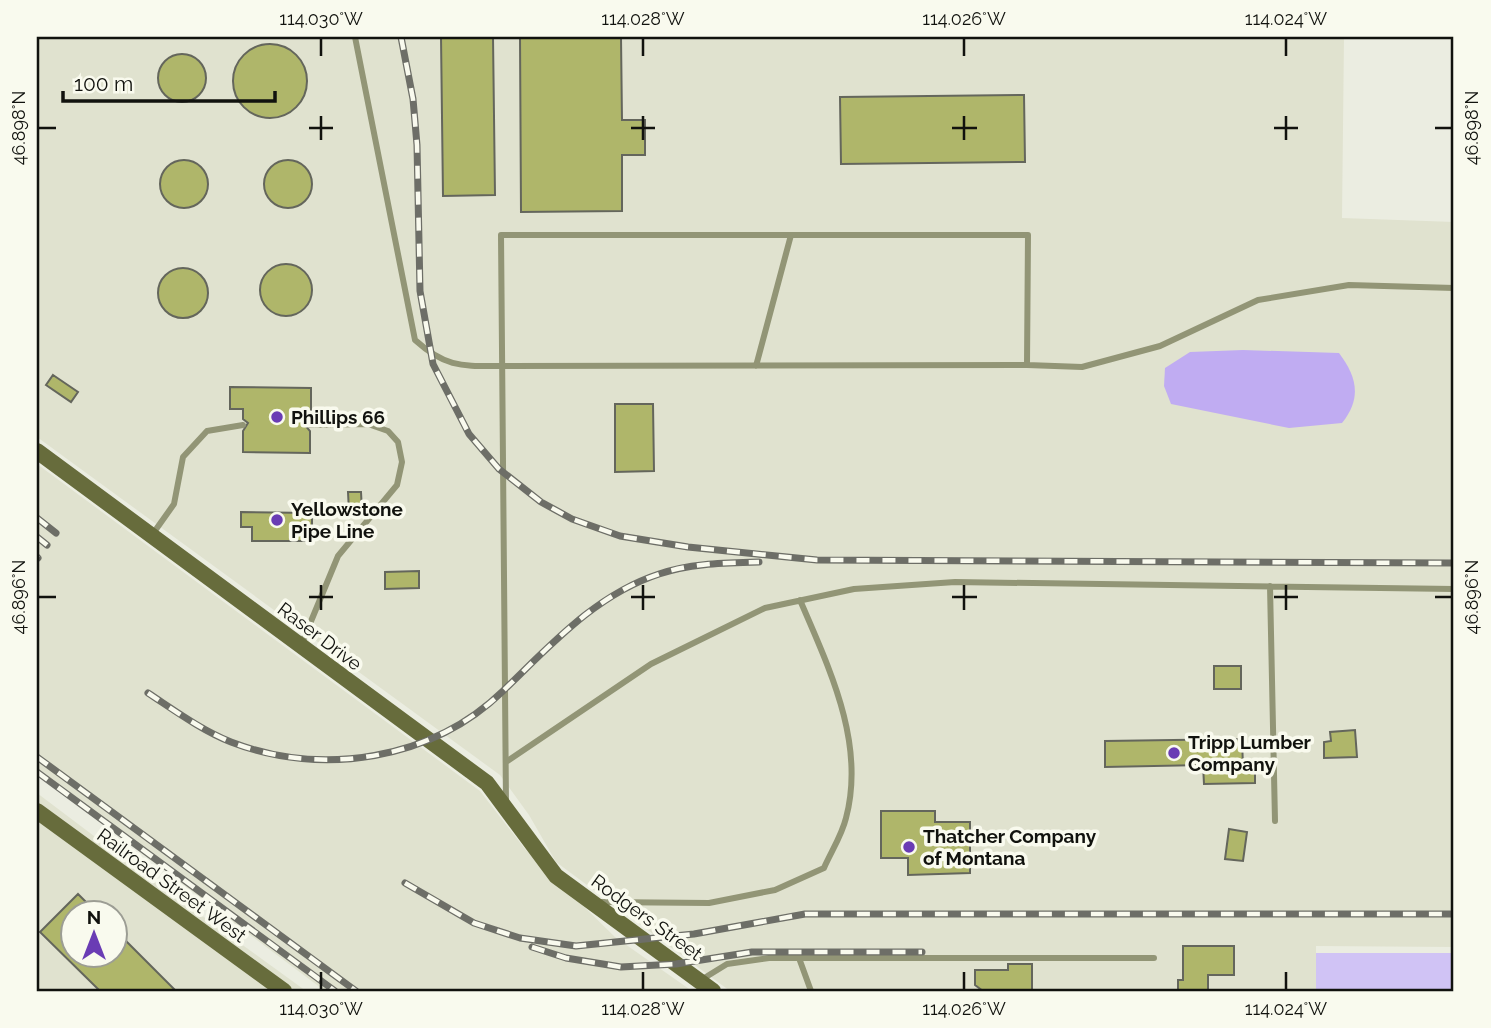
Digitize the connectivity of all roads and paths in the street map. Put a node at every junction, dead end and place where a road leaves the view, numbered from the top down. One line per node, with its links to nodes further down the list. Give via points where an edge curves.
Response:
1 (355, 37): 5 (lane, via 415,340 434,358 454,366)
2 (791, 235): 4 (lane, via 1028,235); 5 (lane, via 501,235); 6 (lane)
3 (1454, 288): 4 (lane, via 1349,285 1258,300 1160,346 1082,367)
4 (1027, 365): 6 (lane)
5 (502, 366): 6 (lane); 15 (lane)
6 (756, 366)
7 (243, 425): 10 (lane, via 206,431 183,457 174,504)
8 (310, 425): 14 (lane, via 368,424 388,431 398,442 402,462 397,485 338,556)
9 (37, 452): 10 (street, Raser Drive)
10 (151, 536): 14 (street, Raser Drive)
11 (1270, 586): 12 (lane); 13 (lane, via 955,582 854,589); 18 (lane)
12 (1454, 589)
13 (800, 600): 15 (lane, via 765,608 651,664); 20 (lane, via 834,679 853,757 846,819 824,868 775,890 709,903)
14 (300, 647): 16 (street, Raser Drive, via 487,783)
15 (506, 762): 16 (lane)
16 (506, 810): 19 (street, Raser Drive)
17 (37, 811): 24 (street, Railroad Street West)
18 (1275, 821)
19 (556, 876): 20 (street, Rodgers Street)
20 (592, 902): 23 (street, Rodgers Street)
21 (799, 958): 22 (lane); 23 (lane, via 727,964); 25 (lane)
22 (1154, 958)
23 (706, 986)
24 (284, 991)
25 (811, 991)

